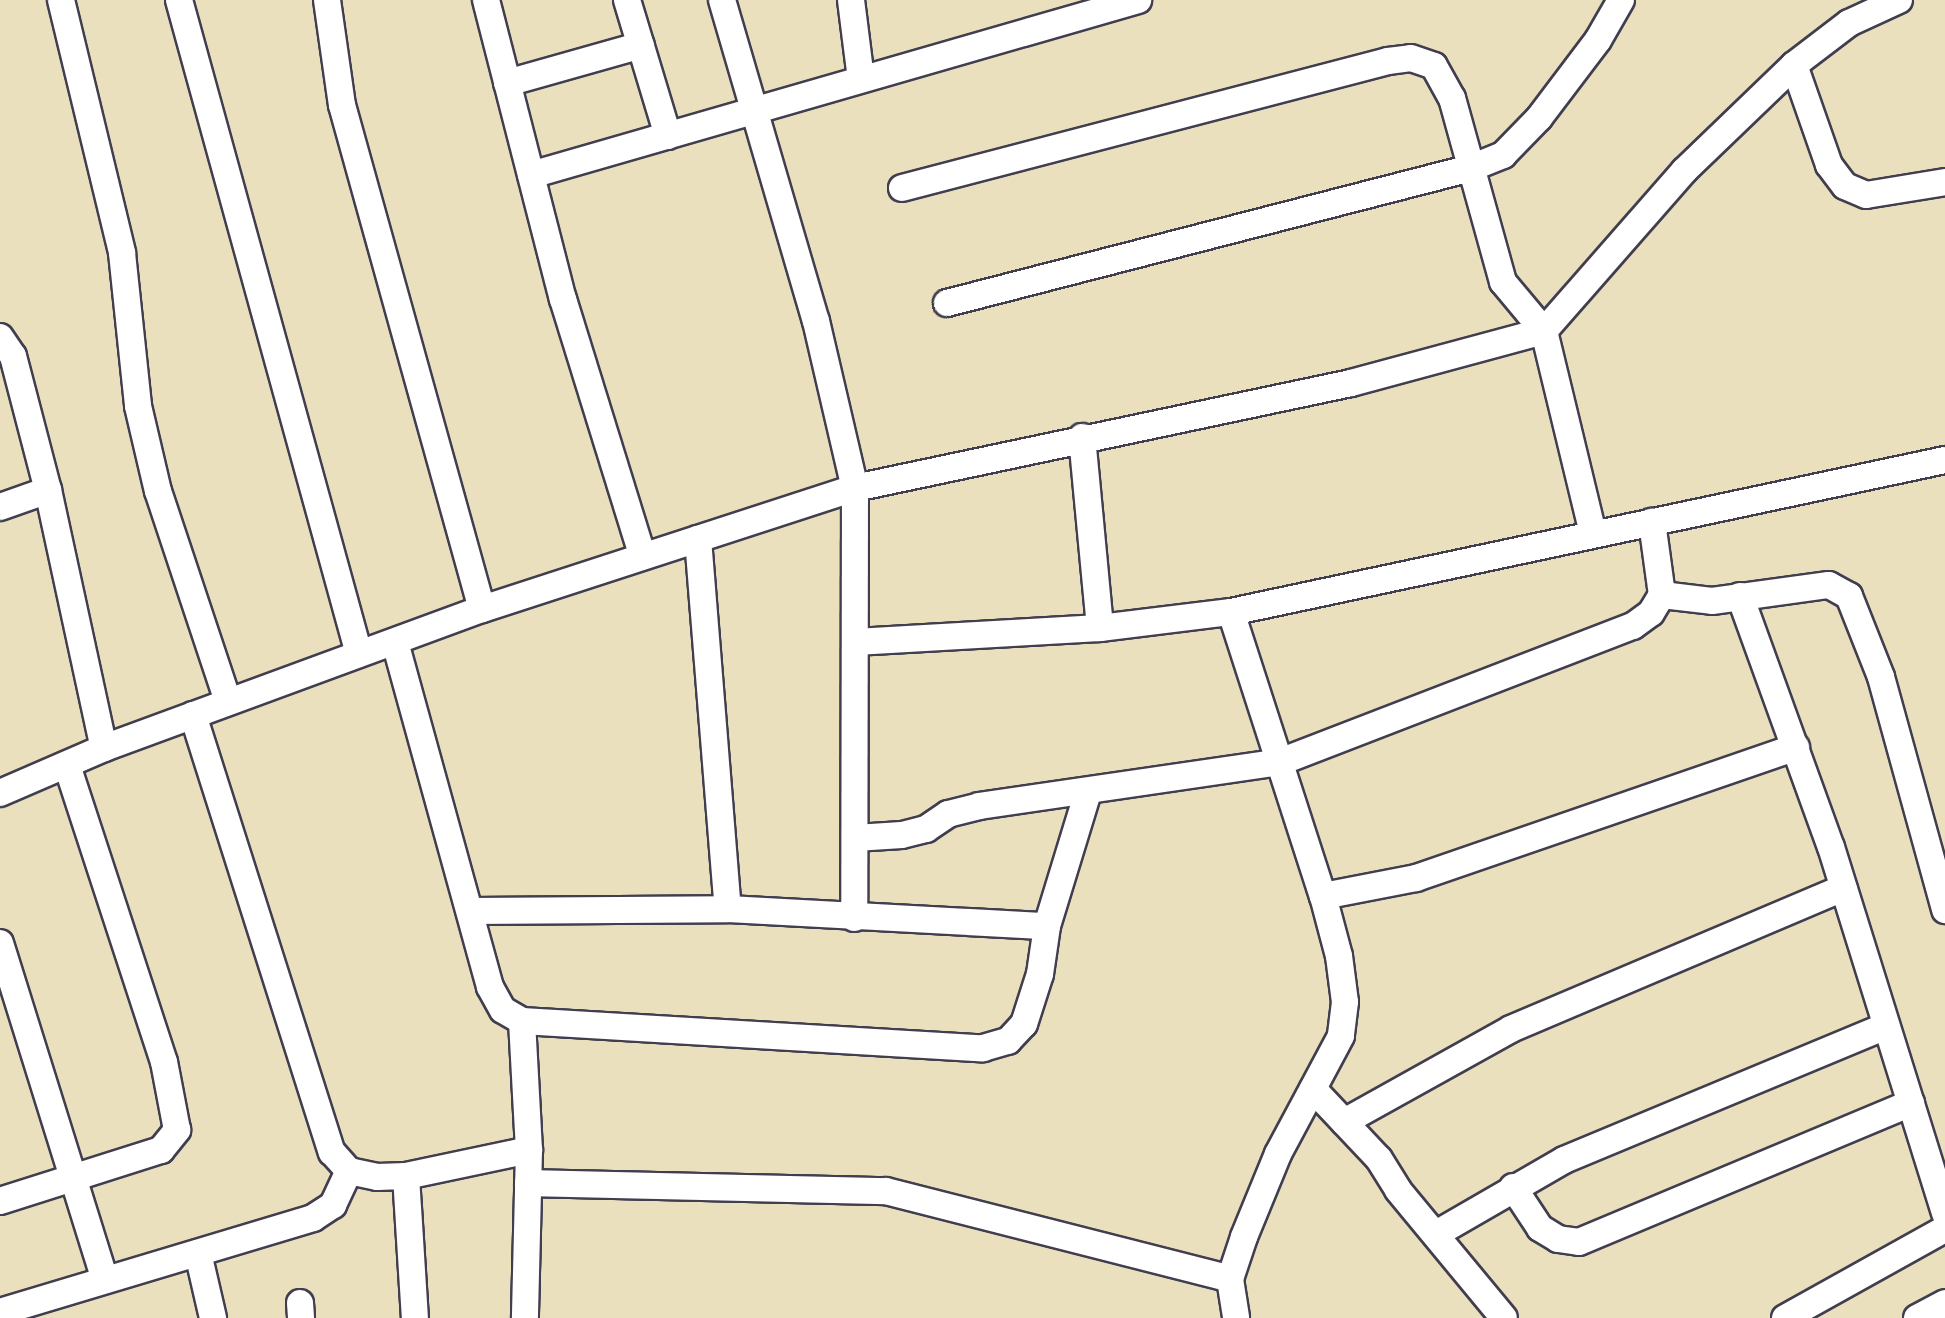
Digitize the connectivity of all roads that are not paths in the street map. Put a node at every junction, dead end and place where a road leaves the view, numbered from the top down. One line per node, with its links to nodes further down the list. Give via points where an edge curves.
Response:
1 (61, 0): 41 (street, via 122,253 138,406 158,491)
2 (179, 0): 40 (street)
3 (327, 0): 35 (street, via 342,105)
4 (486, 0): 14 (street)
5 (627, 0): 11 (street)
6 (722, 0): 15 (street)
7 (851, 0): 13 (street)
8 (1138, 0): 13 (street)
9 (1621, 0): 17 (street, via 1598,40 1539,118 1503,155)
10 (1899, 0): 12 (street, via 1849,23)
11 (641, 45): 14 (street); 16 (street)
12 (1794, 65): 19 (street, via 1829,165 1845,186 1866,195); 22 (street, via 1685,171)
13 (861, 79): 15 (street)
14 (507, 83): 18 (street)
15 (752, 110): 16 (street); 26 (street, via 816,321)
16 (668, 135): 18 (street)
17 (1471, 168): 20 (street, via 1452,98 1434,66 1411,58); 21 (street); 22 (street, via 1503,282)
18 (531, 174): 32 (street, via 563,299)
19 (1945, 182)
20 (902, 188)
21 (947, 303)
22 (1544, 331): 24 (street, via 1351,383); 30 (street)
23 (0, 338): 27 (street, via 13,356)
24 (1082, 437): 26 (street); 37 (street)
25 (1945, 460): 29 (street)
26 (855, 488): 31 (street); 39 (street)
27 (48, 490): 28 (street); 44 (street)
28 (0, 507)
29 (1652, 522): 30 (street); 33 (street)
30 (1593, 534): 36 (street)
31 (698, 539): 32 (street); 53 (street)
32 (642, 554): 35 (street)
33 (1662, 595): 34 (street, via 1712,601); 45 (street, via 1651,613 1633,626)
34 (1740, 596): 43 (street); 49 (street, via 1829,585 1849,596)
35 (482, 609): 38 (street)
36 (1231, 612): 37 (street); 45 (street)
37 (1100, 628): 39 (street)
38 (395, 642): 40 (street); 55 (street)
39 (855, 642): 50 (street)
40 (359, 654): 41 (street)
41 (228, 701): 42 (street)
42 (193, 715): 44 (street); 65 (street, via 321,1128 332,1152)
43 (1796, 747): 51 (street); 52 (street, via 1416,878)
44 (104, 748): 46 (street)
45 (1280, 762): 47 (street); 52 (street)
46 (67, 766): 48 (street); 67 (street, via 164,1062 177,1130 161,1150)
47 (1088, 792): 50 (street, via 979,806 948,814 926,829); 57 (street)
48 (0, 793)
49 (1934, 826): 54 (street)
50 (855, 838): 56 (street)
51 (1843, 888): 60 (street); 63 (street, via 1511,1029)
52 (1323, 896): 61 (street, via 1345,1002 1341,1036)
53 (728, 909): 55 (street); 56 (street)
54 (1945, 910)
55 (470, 911): 59 (street, via 491,987 503,1010)
56 (854, 918): 57 (street)
57 (1047, 926): 59 (street, via 1040,974 1024,1024 1008,1041 983,1048)
58 (0, 943): 67 (street)
59 (522, 1021): 64 (street)
60 (1886, 1027): 62 (street); 69 (street, via 1564,1160)
61 (1313, 1088): 63 (street); 75 (street, via 1268,1178)
62 (1910, 1103): 69 (street, via 1579,1242 1558,1239 1540,1227); 71 (street)
63 (1344, 1122): 73 (street, via 1379,1159)
64 (529, 1150): 66 (street); 68 (street)
65 (349, 1171): 66 (street); 74 (street, via 333,1205 313,1218)
66 (406, 1176): 80 (street)
67 (73, 1178): 70 (street); 76 (street)
68 (528, 1183): 75 (street, via 886,1191); 81 (street)
69 (1513, 1187): 73 (street)
70 (0, 1201)
71 (1945, 1214)
72 (1945, 1229): 84 (street)
73 (1436, 1234): 83 (street)
74 (198, 1253): 76 (street); 79 (street)
75 (1230, 1279): 82 (street)
76 (105, 1280): 78 (street)
77 (1945, 1303): 85 (street)
78 (0, 1312)
79 (213, 1318)
80 (415, 1318)
81 (525, 1318)
82 (1236, 1318)
83 (1504, 1318)
84 (1785, 1318)
85 (1917, 1318)

